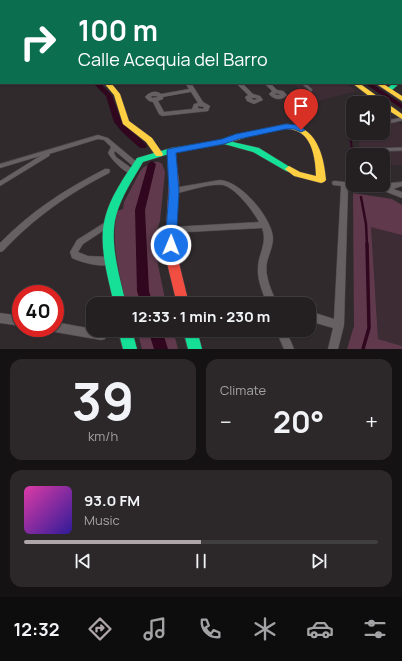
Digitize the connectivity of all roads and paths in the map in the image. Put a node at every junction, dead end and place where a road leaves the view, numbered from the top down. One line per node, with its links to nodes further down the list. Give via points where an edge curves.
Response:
1 (108, 84): 18 (street, via 117,94 126,122 149,140)
2 (189, 84): 8 (street)
3 (240, 84): 4 (street, via 251,96 259,98 274,94)
4 (268, 84)
5 (304, 84): 9 (lane)
6 (356, 84): 11 (street)
7 (398, 84): 10 (street)
8 (193, 90): 8 (street, via 161,96 155,101 162,114 203,111 208,108 207,105 201,104)
9 (311, 90)
10 (402, 99)
11 (402, 118): 12 (lane)
12 (390, 121)
13 (224, 142): 13 (street, via 268,129 295,127 304,133 316,149 322,180 297,174 256,150); 17 (street)
14 (60, 148): 19 (street); 20 (street, via 98,137 106,139 114,147 111,153 114,158); 23 (street)
15 (390, 149): 16 (lane)
16 (402, 149)
17 (171, 151): 18 (street); 26 (street)
18 (158, 154): 20 (street, via 145,158)
19 (0, 166)
20 (134, 168): 28 (street)
21 (107, 171): 31 (street, via 66,192 34,214)
22 (336, 183): 24 (street)
23 (0, 184)
24 (345, 184): 39 (street)
25 (402, 184): 27 (street, via 387,189)
26 (174, 191): 29 (street, via 219,183 228,184 249,203); 30 (street)
27 (402, 195)
28 (109, 223): 32 (street); 32 (street, via 80,242 74,252 80,258)
29 (266, 225): 30 (street); 35 (street, via 269,239 262,267)
30 (171, 230): 34 (street, via 172,259)
31 (0, 249)
32 (110, 261): 33 (street)
33 (118, 297)
34 (181, 297)
35 (270, 297)
36 (0, 318): 38 (street)
37 (316, 318): 39 (street)
38 (12, 320)
39 (339, 325): 48 (street)
40 (64, 329): 41 (street)
41 (86, 332)
42 (127, 337): 45 (street)
43 (192, 337): 46 (street)
44 (284, 337): 47 (street)
45 (130, 349)
46 (195, 349)
47 (289, 349)
48 (333, 349)

